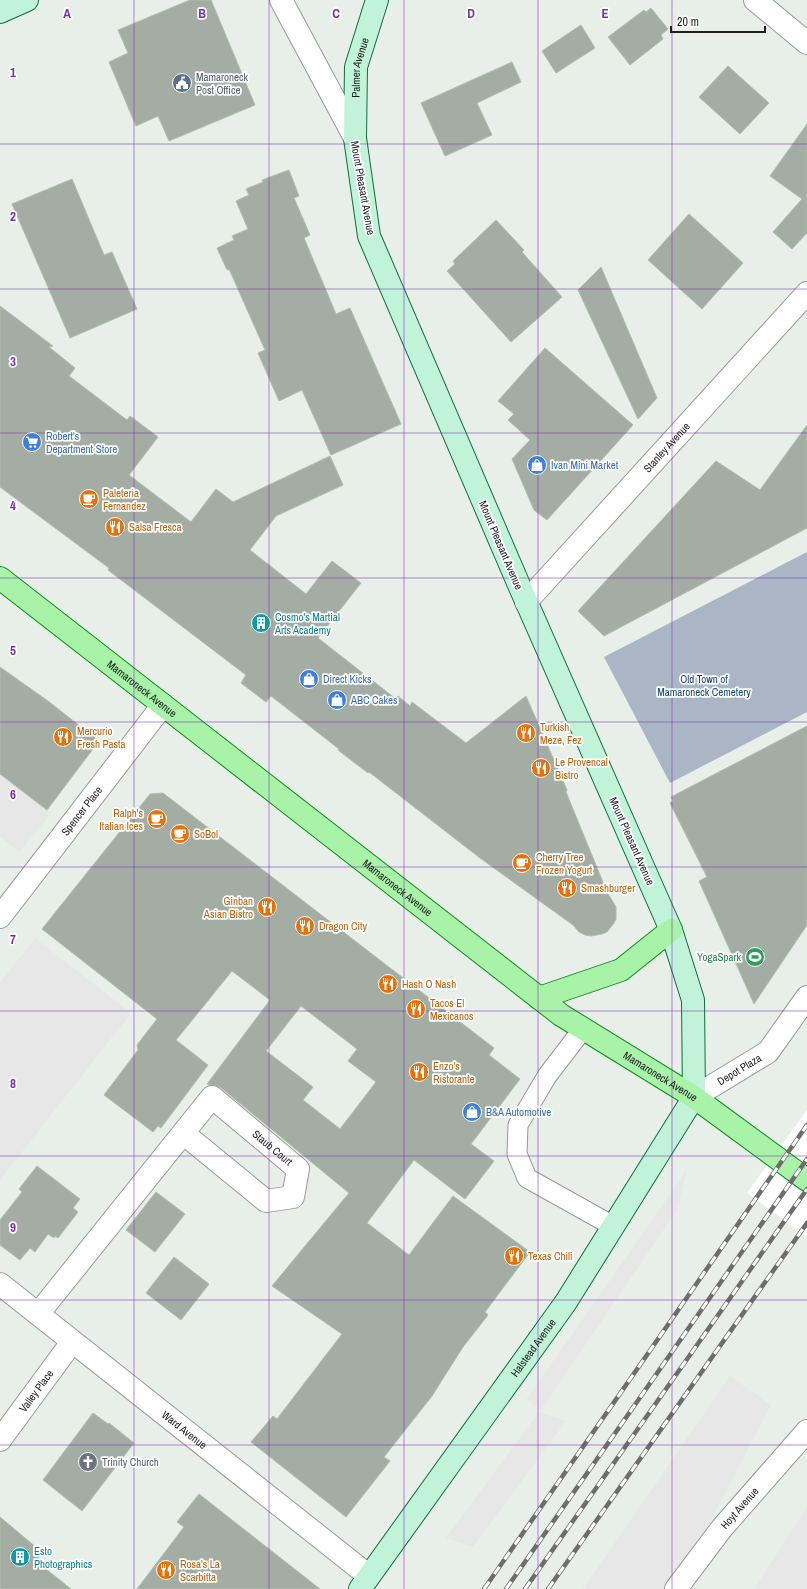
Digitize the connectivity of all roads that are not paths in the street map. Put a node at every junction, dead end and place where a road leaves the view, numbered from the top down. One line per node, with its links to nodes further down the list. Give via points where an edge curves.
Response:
1 (27, 0): 5 (street)
2 (281, 0): 7 (street, Mount Pleasant Avenue)
3 (376, 0): 7 (street, Palmer Avenue, via 356,67)
4 (755, 0): 6 (street)
5 (0, 12)
6 (807, 43)
7 (355, 138): 10 (street, Mount Pleasant Avenue, via 369,236)
8 (807, 293): 10 (street, Stanley Avenue)
9 (0, 578): 11 (main road, Mamaroneck Avenue)
10 (526, 602): 13 (street, Mount Pleasant Avenue)
11 (163, 705): 12 (street, Spencer Place); 15 (main road, Mamaroneck Avenue)
12 (0, 917)
13 (671, 930): 15 (main road, via 621,970); 17 (street, Mount Pleasant Avenue, via 693,1000)
14 (807, 997): 17 (street, Depot Plaza, via 768,1052)
15 (539, 998): 16 (main road, Mamaroneck Avenue)
16 (583, 1029): 17 (main road, Mamaroneck Avenue); 20 (lane, via 547,1076 518,1125 517,1154 527,1178)
17 (694, 1097): 19 (main road, Mamaroneck Avenue); 20 (street, Halstead Avenue)
18 (183, 1133): 18 (street, Staub Court, via 212,1098 298,1169 293,1197 266,1201); 22 (street, Staub Court)
19 (807, 1180)
20 (613, 1226): 26 (street, Halstead Avenue, via 566,1302)
21 (0, 1284): 22 (street, Ward Avenue)
22 (38, 1314): 23 (street, Ward Avenue)
23 (72, 1342): 25 (street, Valley Place); 26 (street, Ward Avenue)
24 (807, 1431): 27 (street, Hoyt Avenue, via 722,1528)
25 (0, 1440)
26 (364, 1582)
27 (676, 1589)

